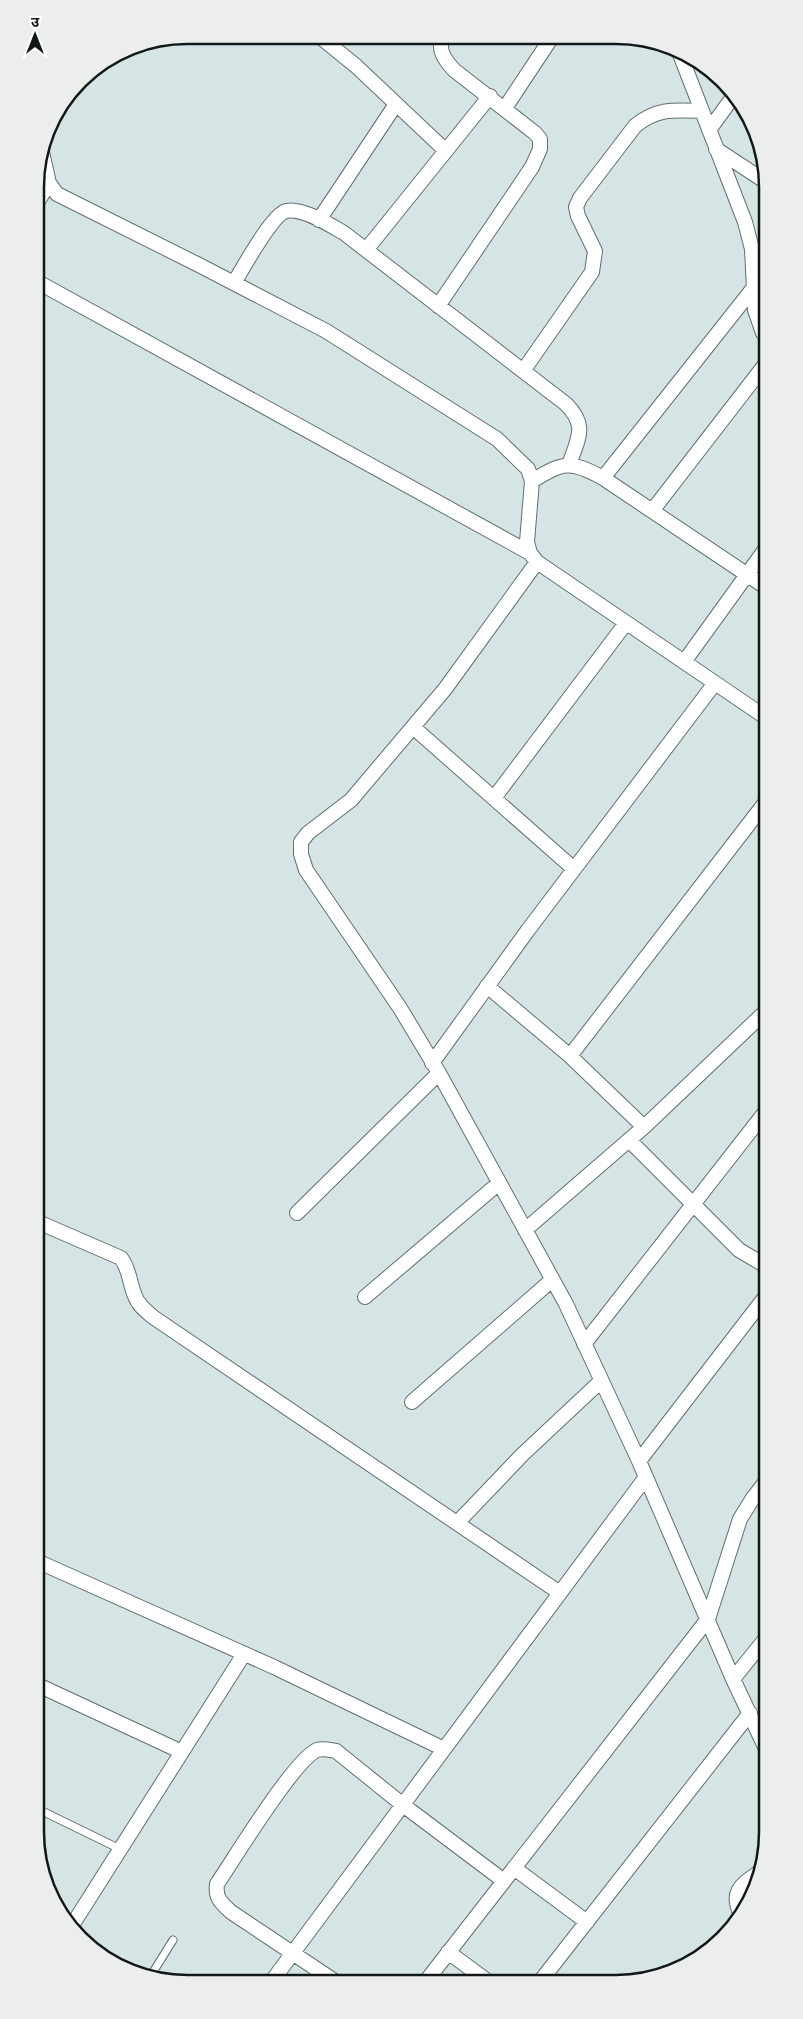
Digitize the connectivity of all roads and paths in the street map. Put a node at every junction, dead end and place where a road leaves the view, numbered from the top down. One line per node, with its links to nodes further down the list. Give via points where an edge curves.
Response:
1 (330, 44): 7 (street)
2 (441, 44): 5 (street, via 440,50 454,70)
3 (547, 44): 8 (street)
4 (682, 60): 9 (street)
5 (490, 96): 8 (street); 12 (street)
6 (731, 101): 10 (street)
7 (396, 104): 12 (street); 17 (street)
8 (505, 108): 22 (street, via 540,139 538,157)
9 (701, 110): 10 (street); 24 (street, via 668,110 644,119 635,126 580,198 576,207 578,216 595,251 592,272)
10 (709, 130): 11 (street)
11 (716, 149): 14 (street); 21 (street, via 745,222 752,249)
12 (446, 151): 18 (street)
13 (45, 167): 15 (street)
14 (758, 177)
15 (49, 183): 16 (street); 19 (street, via 57,194 67,200)
16 (44, 191)
17 (319, 220): 18 (street); 19 (street, via 296,210 285,211 270,226)
18 (366, 250): 22 (street)
19 (234, 283): 28 (street, via 326,331 497,439 528,469)
20 (44, 285): 31 (street)
21 (755, 286): 23 (street, via 755,310); 27 (street)
22 (438, 306): 24 (street)
23 (759, 322)
24 (523, 371): 26 (street, via 576,414 579,436)
25 (759, 372): 29 (street)
26 (569, 465): 27 (street); 28 (street, via 554,467)
27 (604, 478): 29 (street)
28 (532, 481): 31 (street, via 527,542)
29 (652, 511): 32 (street)
30 (759, 557): 32 (street)
31 (533, 558): 34 (street); 38 (street, via 445,689)
32 (746, 574): 33 (street); 35 (street)
33 (759, 583)
34 (626, 623): 35 (street); 39 (street)
35 (684, 662): 36 (street)
36 (715, 683): 37 (street); 41 (street)
37 (759, 714)
38 (413, 727): 39 (street); 45 (street, via 351,800 308,832 301,842 301,854 306,870 400,1008)
39 (494, 798): 41 (street)
40 (759, 810): 44 (street)
41 (574, 869): 42 (street)
42 (487, 986): 44 (street); 45 (street)
43 (759, 1018): 47 (street)
44 (570, 1056): 47 (street)
45 (435, 1068): 49 (street); 51 (street)
46 (759, 1120): 50 (street)
47 (644, 1127): 48 (street)
48 (629, 1140): 50 (street); 53 (street)
49 (498, 1183): 53 (street); 56 (street)
50 (692, 1203): 54 (street, via 739,1250); 58 (street)
51 (296, 1213)
52 (44, 1225): 64 (street, via 121,1258 127,1266 134,1296 153,1317)
53 (525, 1230): 55 (street)
54 (759, 1262)
55 (552, 1280): 58 (street); 60 (street)
56 (365, 1297)
57 (759, 1305): 61 (street)
58 (584, 1344): 59 (street)
59 (602, 1381): 61 (street); 64 (street, via 523,1454)
60 (412, 1402)
61 (639, 1461): 62 (street)
62 (646, 1477): 66 (street); 67 (street)
63 (759, 1490): 67 (street, via 740,1519)
64 (457, 1524): 66 (street)
65 (44, 1564): 69 (street)
66 (560, 1593): 74 (street)
67 (708, 1620): 70 (street); 79 (street)
68 (759, 1647): 70 (street)
69 (244, 1654): 74 (street); 75 (street)
70 (733, 1679): 72 (street)
71 (44, 1688): 75 (street)
72 (750, 1713): 73 (street); 84 (street)
73 (759, 1733)
74 (444, 1749): 76 (street)
75 (182, 1752): 78 (street)
76 (403, 1805): 81 (street); 86 (street); 86 (street, via 336,1751 316,1750 291,1775 217,1884 216,1893 231,1912)
77 (44, 1812): 78 (lane)
78 (120, 1849): 83 (street)
79 (514, 1868): 81 (street); 84 (street)
80 (751, 1878): 82 (street, via 740,1886 736,1894)
81 (504, 1881): 87 (street)
82 (738, 1907)
83 (75, 1921)
84 (587, 1922): 93 (street)
85 (173, 1940): 88 (lane)
86 (294, 1952): 89 (street); 90 (street)
87 (448, 1952): 91 (street); 92 (street)
88 (154, 1972)
89 (277, 1975)
90 (326, 1975)
91 (431, 1975)
92 (479, 1975)
93 (545, 1975)

